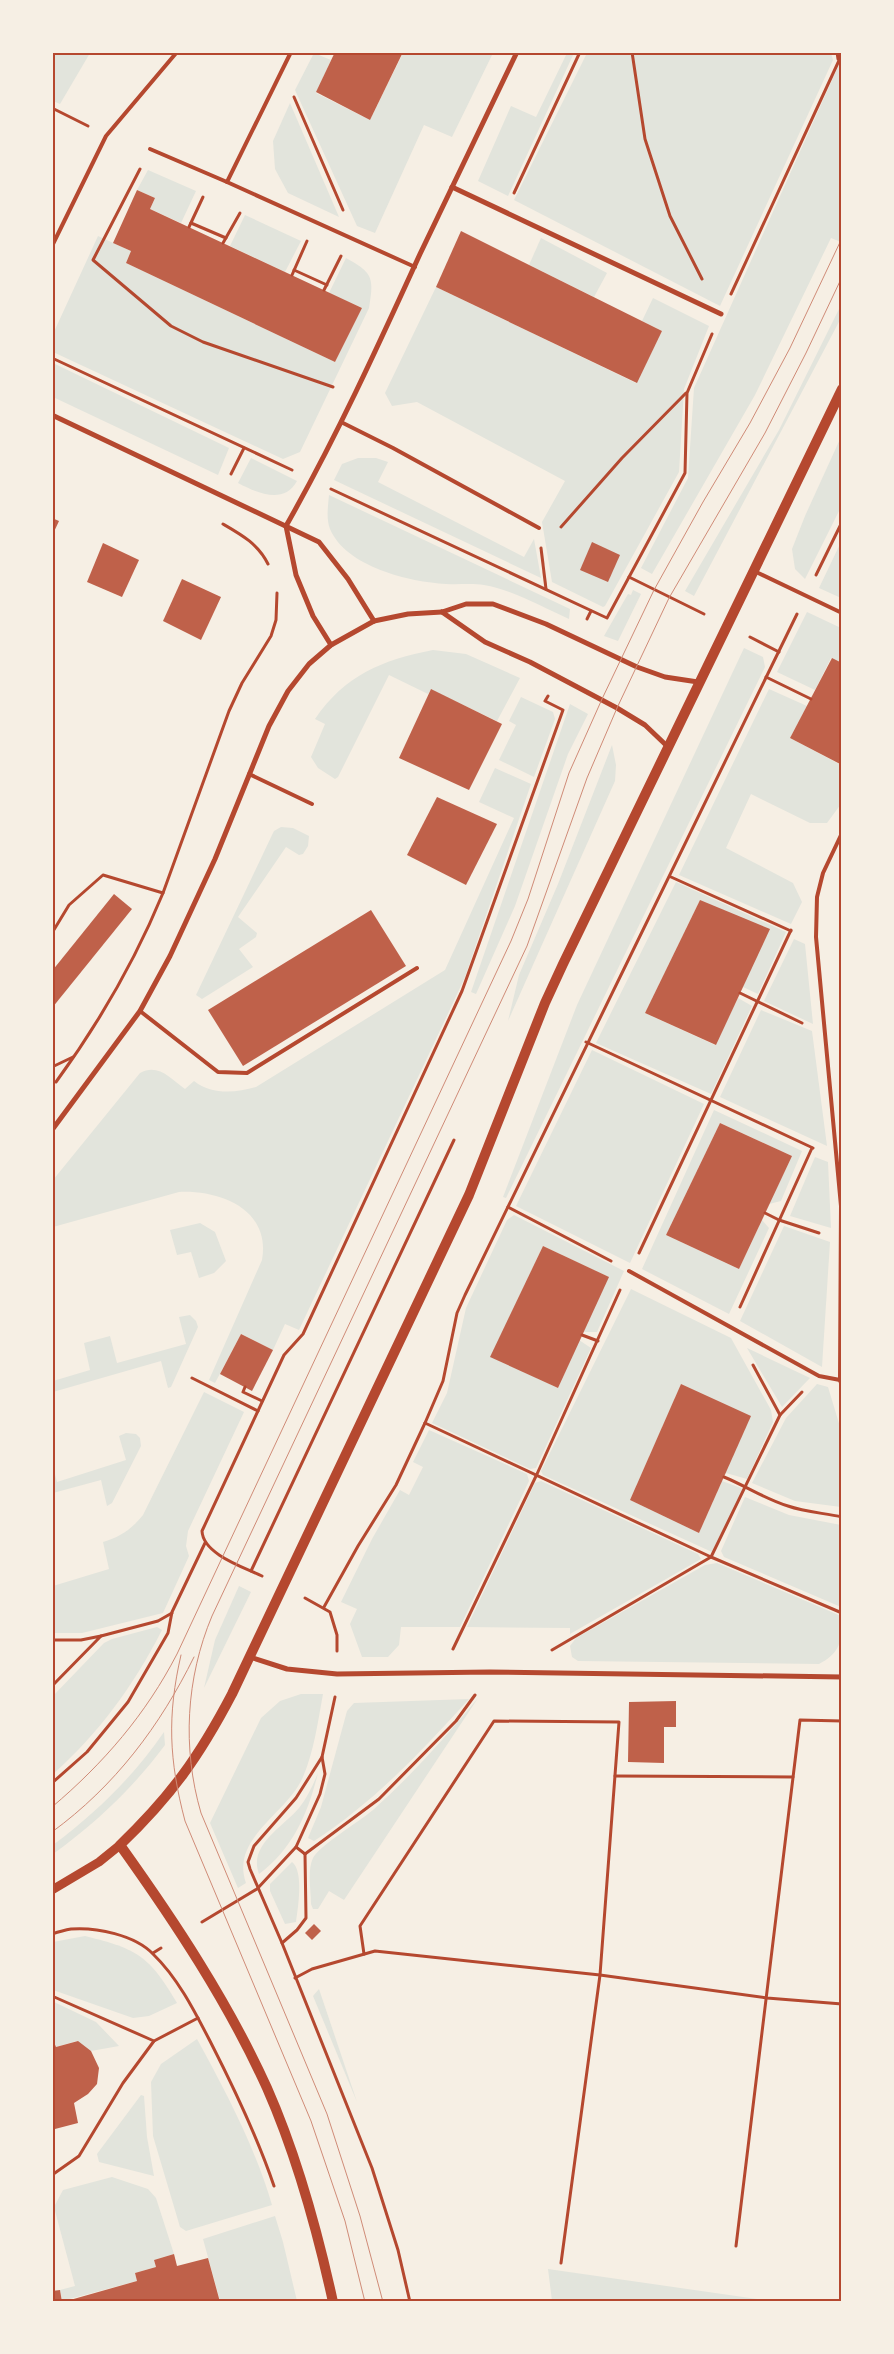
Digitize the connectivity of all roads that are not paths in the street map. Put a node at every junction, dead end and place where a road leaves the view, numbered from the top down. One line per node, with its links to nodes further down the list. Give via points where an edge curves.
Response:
1 (176, 52): 7 (lane, via 106,136)
2 (291, 52): 5 (lane)
3 (517, 52): 6 (street)
4 (150, 149): 5 (lane)
5 (227, 182): 8 (lane)
6 (452, 186): 8 (street); 9 (street)
7 (52, 246)
8 (414, 267): 12 (street)
9 (721, 314)
10 (842, 389): 15 (main road)
11 (52, 415): 13 (street)
12 (341, 422): 13 (street); 14 (lane)
13 (286, 526): 18 (street, via 320,542); 19 (street, via 296,575 313,616)
14 (539, 528)
15 (754, 571): 17 (lane); 20 (main road)
16 (442, 612): 18 (street); 20 (street, via 466,604 493,604 665,677); 21 (street, via 485,642 602,699 645,725)
17 (842, 613)
18 (374, 621): 19 (street)
19 (331, 645): 22 (street, via 309,664 288,691)
20 (698, 682): 21 (main road)
21 (666, 746): 31 (main road, via 545,1003 469,1195)
22 (249, 774): 23 (lane); 26 (street, via 215,859)
23 (312, 804)
24 (842, 833): 29 (lane, via 823,873 817,897 816,937 841,1206)
25 (417, 968): 26 (lane, via 247,1073 218,1072)
26 (140, 1012): 27 (street)
27 (52, 1130)
28 (629, 1271): 29 (lane, via 819,1376)
29 (840, 1380): 30 (lane)
30 (842, 1386)
31 (250, 1657): 32 (street, via 287,1669 337,1674); 33 (main road, via 191,1766)
32 (842, 1677)
33 (120, 1846): 34 (street); 35 (main road, via 161,1902 223,2002 267,2089 321,2246)
34 (52, 1890)
35 (333, 2302)

